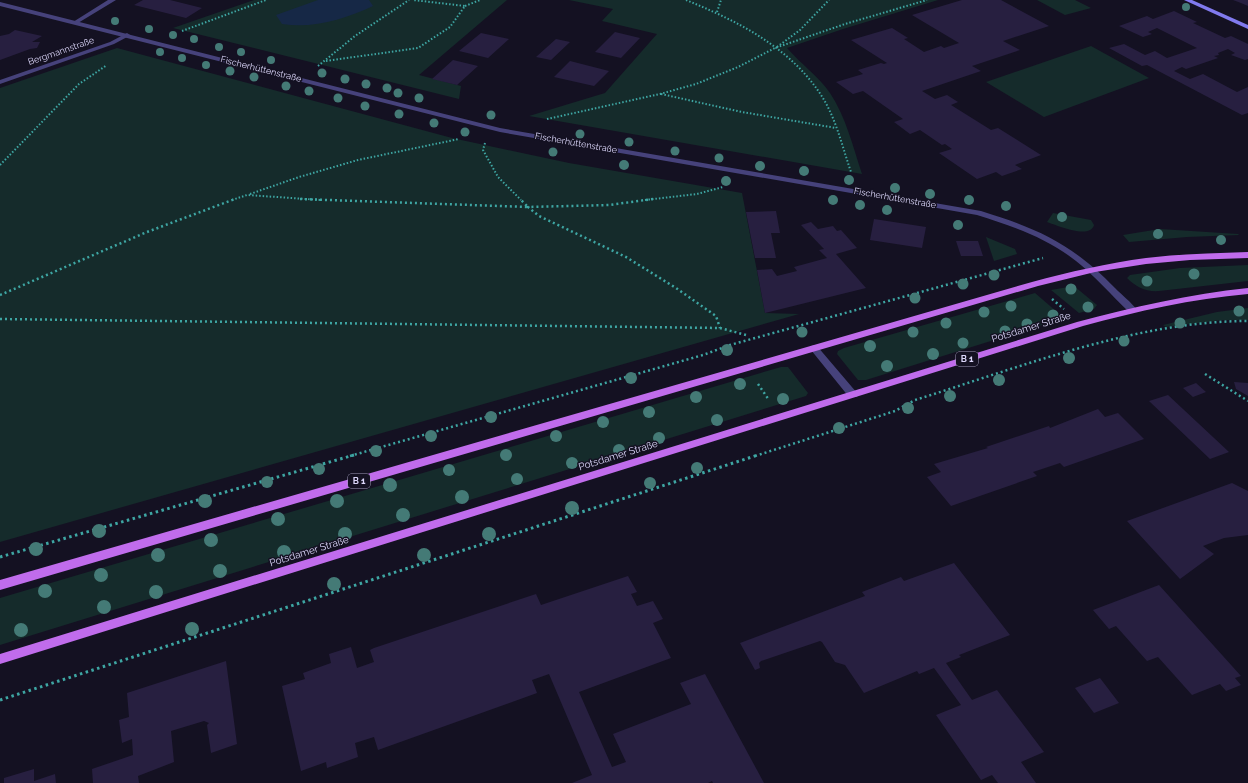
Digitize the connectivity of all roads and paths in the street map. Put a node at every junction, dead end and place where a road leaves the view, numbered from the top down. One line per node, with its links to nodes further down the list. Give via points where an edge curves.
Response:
1 (113, 0): 14 (street)
2 (266, 0): 16 (path)
3 (409, 0): 19 (path, via 355,36)
4 (413, 0): 12 (path)
5 (480, 0): 12 (path)
6 (686, 0): 13 (path)
7 (721, 0): 13 (path)
8 (829, 0): 18 (path, via 800,30)
9 (927, 0): 18 (path)
10 (1187, 0): 15 (main road)
11 (0, 4): 14 (street, Fischerhüttenstraße)
12 (465, 6): 19 (path, via 450,27 418,48)
13 (717, 12): 18 (path, via 741,24)
14 (76, 22): 17 (street, Fischerhüttenstraße)
15 (1248, 27)
16 (181, 32)
17 (126, 35): 22 (street, Bergmannstraße, via 112,43); 35 (street, Fischerhüttenstraße, via 500,130 978,213 1035,233 1062,247)
18 (776, 48): 23 (path, via 696,84); 25 (path, via 792,61 821,96)
19 (326, 61): 21 (path)
20 (109, 63): 28 (path, via 79,84)
21 (318, 66)
22 (0, 82)
23 (660, 94): 24 (path); 25 (path, via 742,112)
24 (546, 119)
25 (836, 128): 29 (path)
26 (460, 138): 31 (path, via 358,160)
27 (485, 140): 32 (path, via 483,150 498,177)
28 (0, 165)
29 (852, 175)
30 (728, 185): 32 (path, via 696,194 609,205)
31 (247, 195): 32 (path, via 306,200); 37 (path, via 147,232)
32 (528, 207): 43 (path, via 539,216 626,257 676,288 716,316)
33 (1248, 255): 35 (main road, B 1, via 1178,258)
34 (1002, 268): 51 (path)
35 (1091, 270): 39 (street, Fischerhüttenstraße); 45 (main road, B 1)
36 (1248, 291): 39 (main road, Potsdamer Straße / B 1, via 1191,297)
37 (0, 295)
38 (1049, 296): 40 (path)
39 (1132, 310): 48 (main road, Potsdamer Straße / B 1)
40 (1066, 311)
41 (0, 319): 43 (path)
42 (1248, 321): 54 (path, via 1186,325 1100,342 915,400 895,411)
43 (720, 328): 44 (path)
44 (746, 334)
45 (814, 348): 48 (street); 52 (main road, B 1)
46 (1205, 374): 49 (path)
47 (756, 382): 50 (path)
48 (853, 395): 53 (main road, Potsdamer Straße / B 1)
49 (1248, 401)
50 (773, 407)
51 (0, 557)
52 (0, 585)
53 (0, 659)
54 (0, 700)

